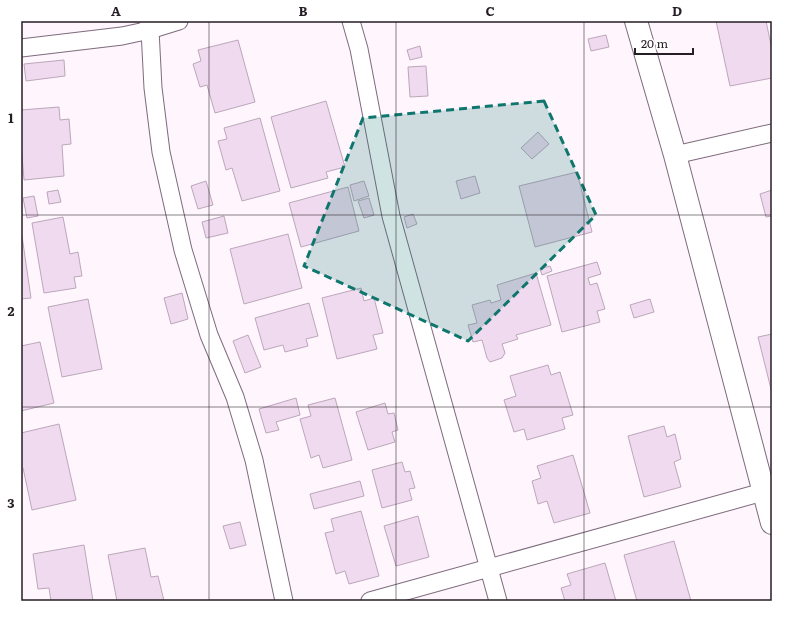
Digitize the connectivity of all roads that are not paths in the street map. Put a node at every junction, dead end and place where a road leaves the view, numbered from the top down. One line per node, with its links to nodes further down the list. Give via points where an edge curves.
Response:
1 (179, 21): 4 (street)
2 (351, 21): 10 (street, via 359,49 391,216)
3 (636, 21): 7 (street)
4 (149, 26): 5 (street, via 122,36); 11 (street, via 161,152 181,242 209,335 235,397 254,460)
5 (21, 48)
6 (772, 133): 7 (street)
7 (675, 155): 8 (street)
8 (763, 492): 9 (street); 10 (street)
9 (772, 523)
10 (489, 568): 12 (street); 13 (street)
11 (284, 601)
12 (370, 601)
13 (498, 601)

